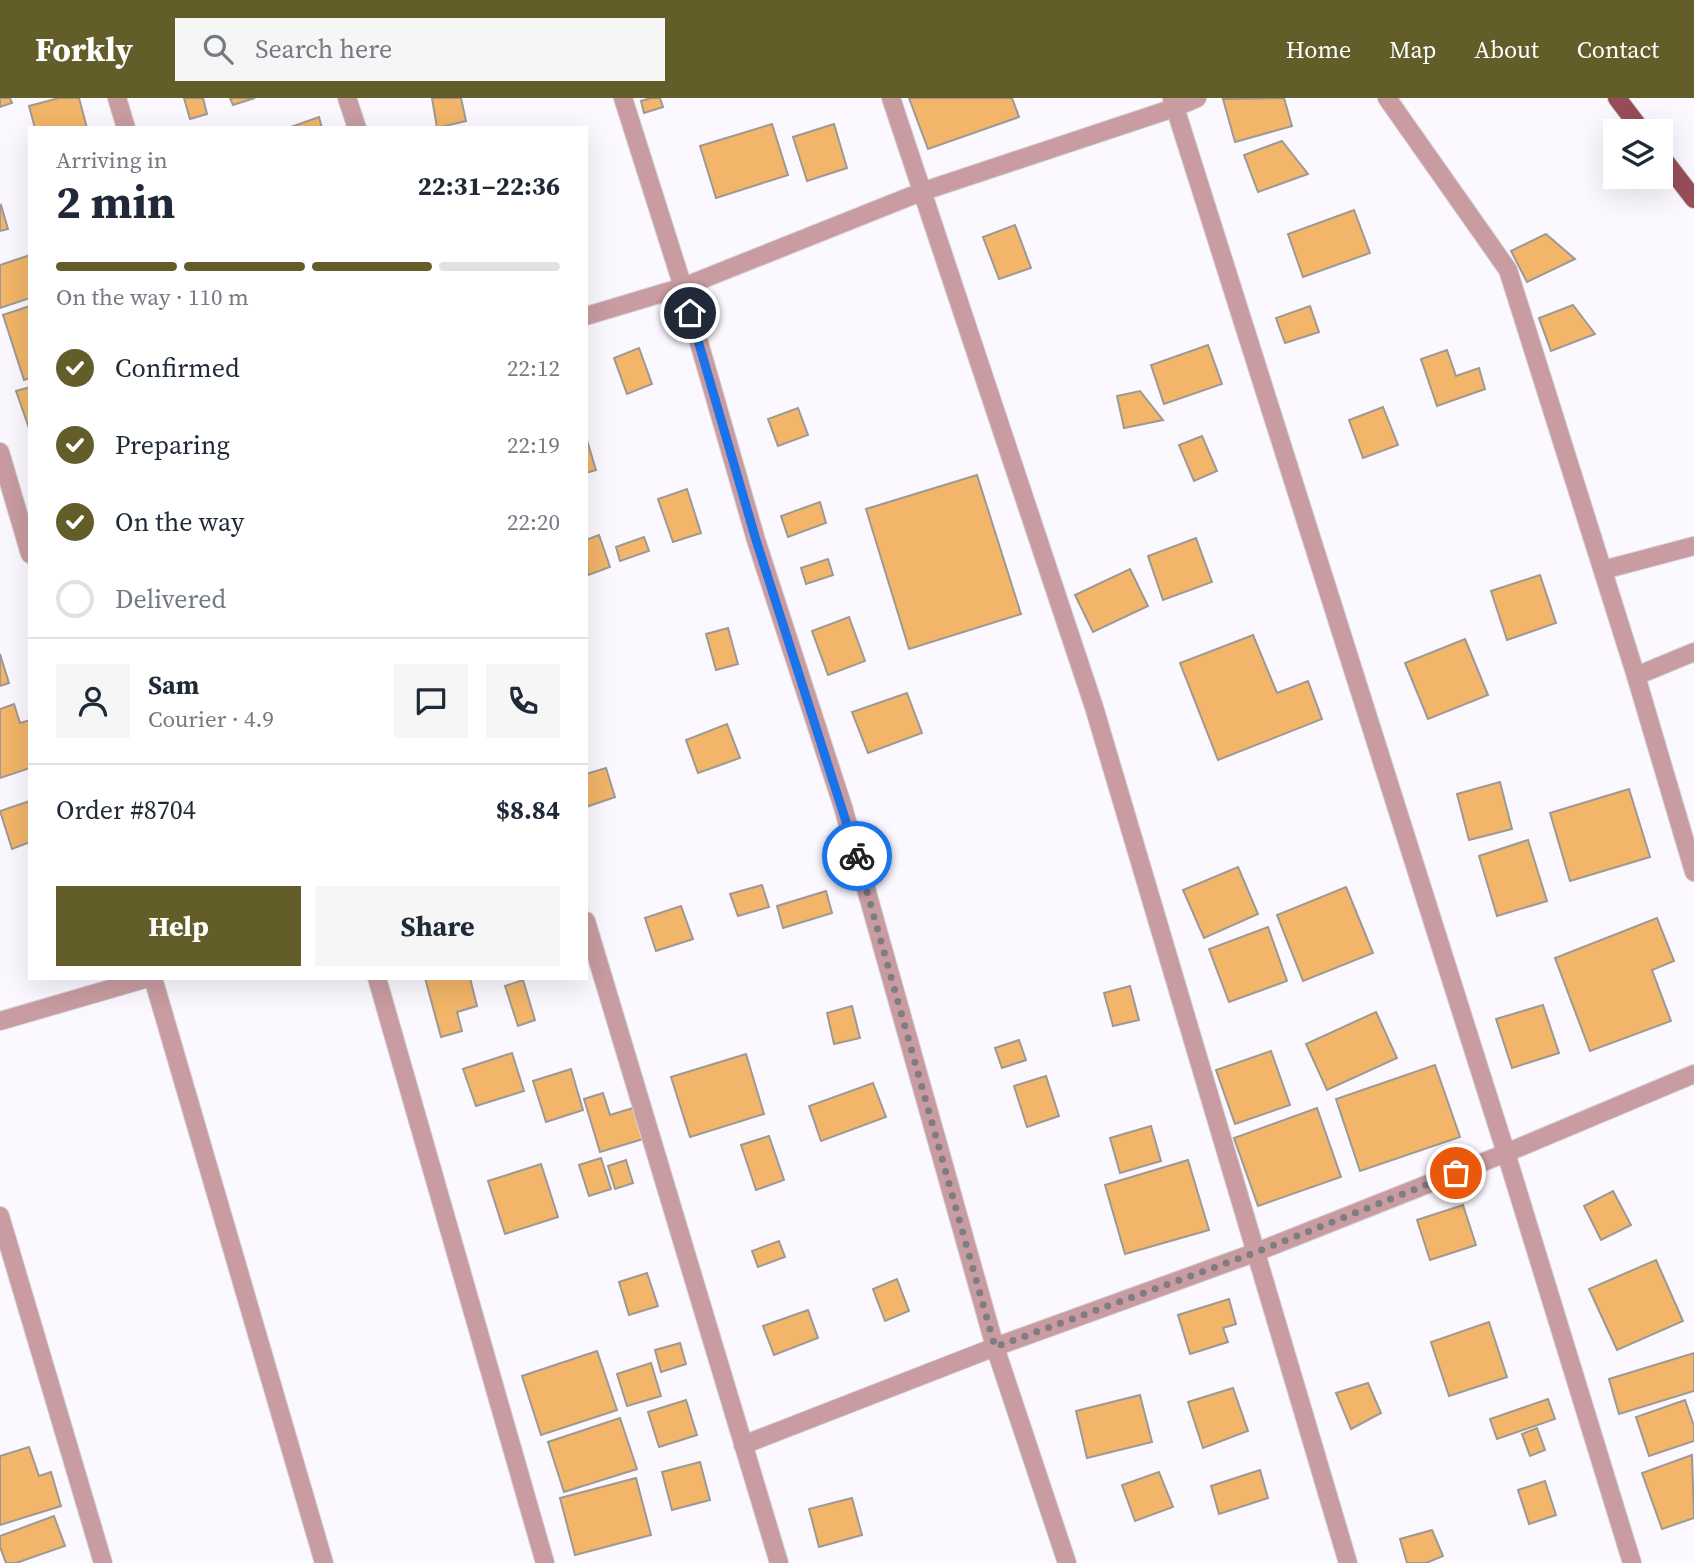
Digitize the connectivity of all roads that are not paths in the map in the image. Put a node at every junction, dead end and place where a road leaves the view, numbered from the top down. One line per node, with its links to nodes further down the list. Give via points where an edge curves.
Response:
1 (117, 98): 10 (street)
2 (347, 98): 11 (street)
3 (622, 98): 15 (street)
4 (891, 98): 13 (street)
5 (1197, 98): 8 (street)
6 (1387, 98): 20 (street, via 1508,270)
7 (1617, 98): 9 (main road)
8 (1173, 103): 13 (street); 30 (street)
9 (1633, 119)
10 (125, 126)
11 (356, 126)
12 (1673, 172): 14 (main road)
13 (921, 192): 15 (street); 32 (street, via 1094,706)
14 (1694, 199)
15 (682, 288): 16 (street); 33 (street, via 756,540 843,807)
16 (588, 315)
17 (0, 452): 19 (street)
18 (1694, 546): 20 (street)
19 (28, 547)
20 (1603, 570): 22 (street)
21 (1694, 652): 22 (street)
22 (1636, 676): 23 (street)
23 (1694, 872)
24 (588, 928): 34 (street)
25 (144, 980): 28 (street)
26 (152, 980): 36 (street)
27 (378, 980): 37 (street)
28 (0, 1021)
29 (1694, 1074): 30 (street)
30 (1506, 1153): 32 (street); 41 (street)
31 (0, 1216): 35 (street)
32 (1254, 1253): 33 (street); 40 (street)
33 (995, 1347): 34 (street); 39 (street)
34 (743, 1446): 38 (street)
35 (103, 1563)
36 (324, 1563)
37 (545, 1563)
38 (779, 1563)
39 (1067, 1563)
40 (1348, 1563)
41 (1632, 1563)

